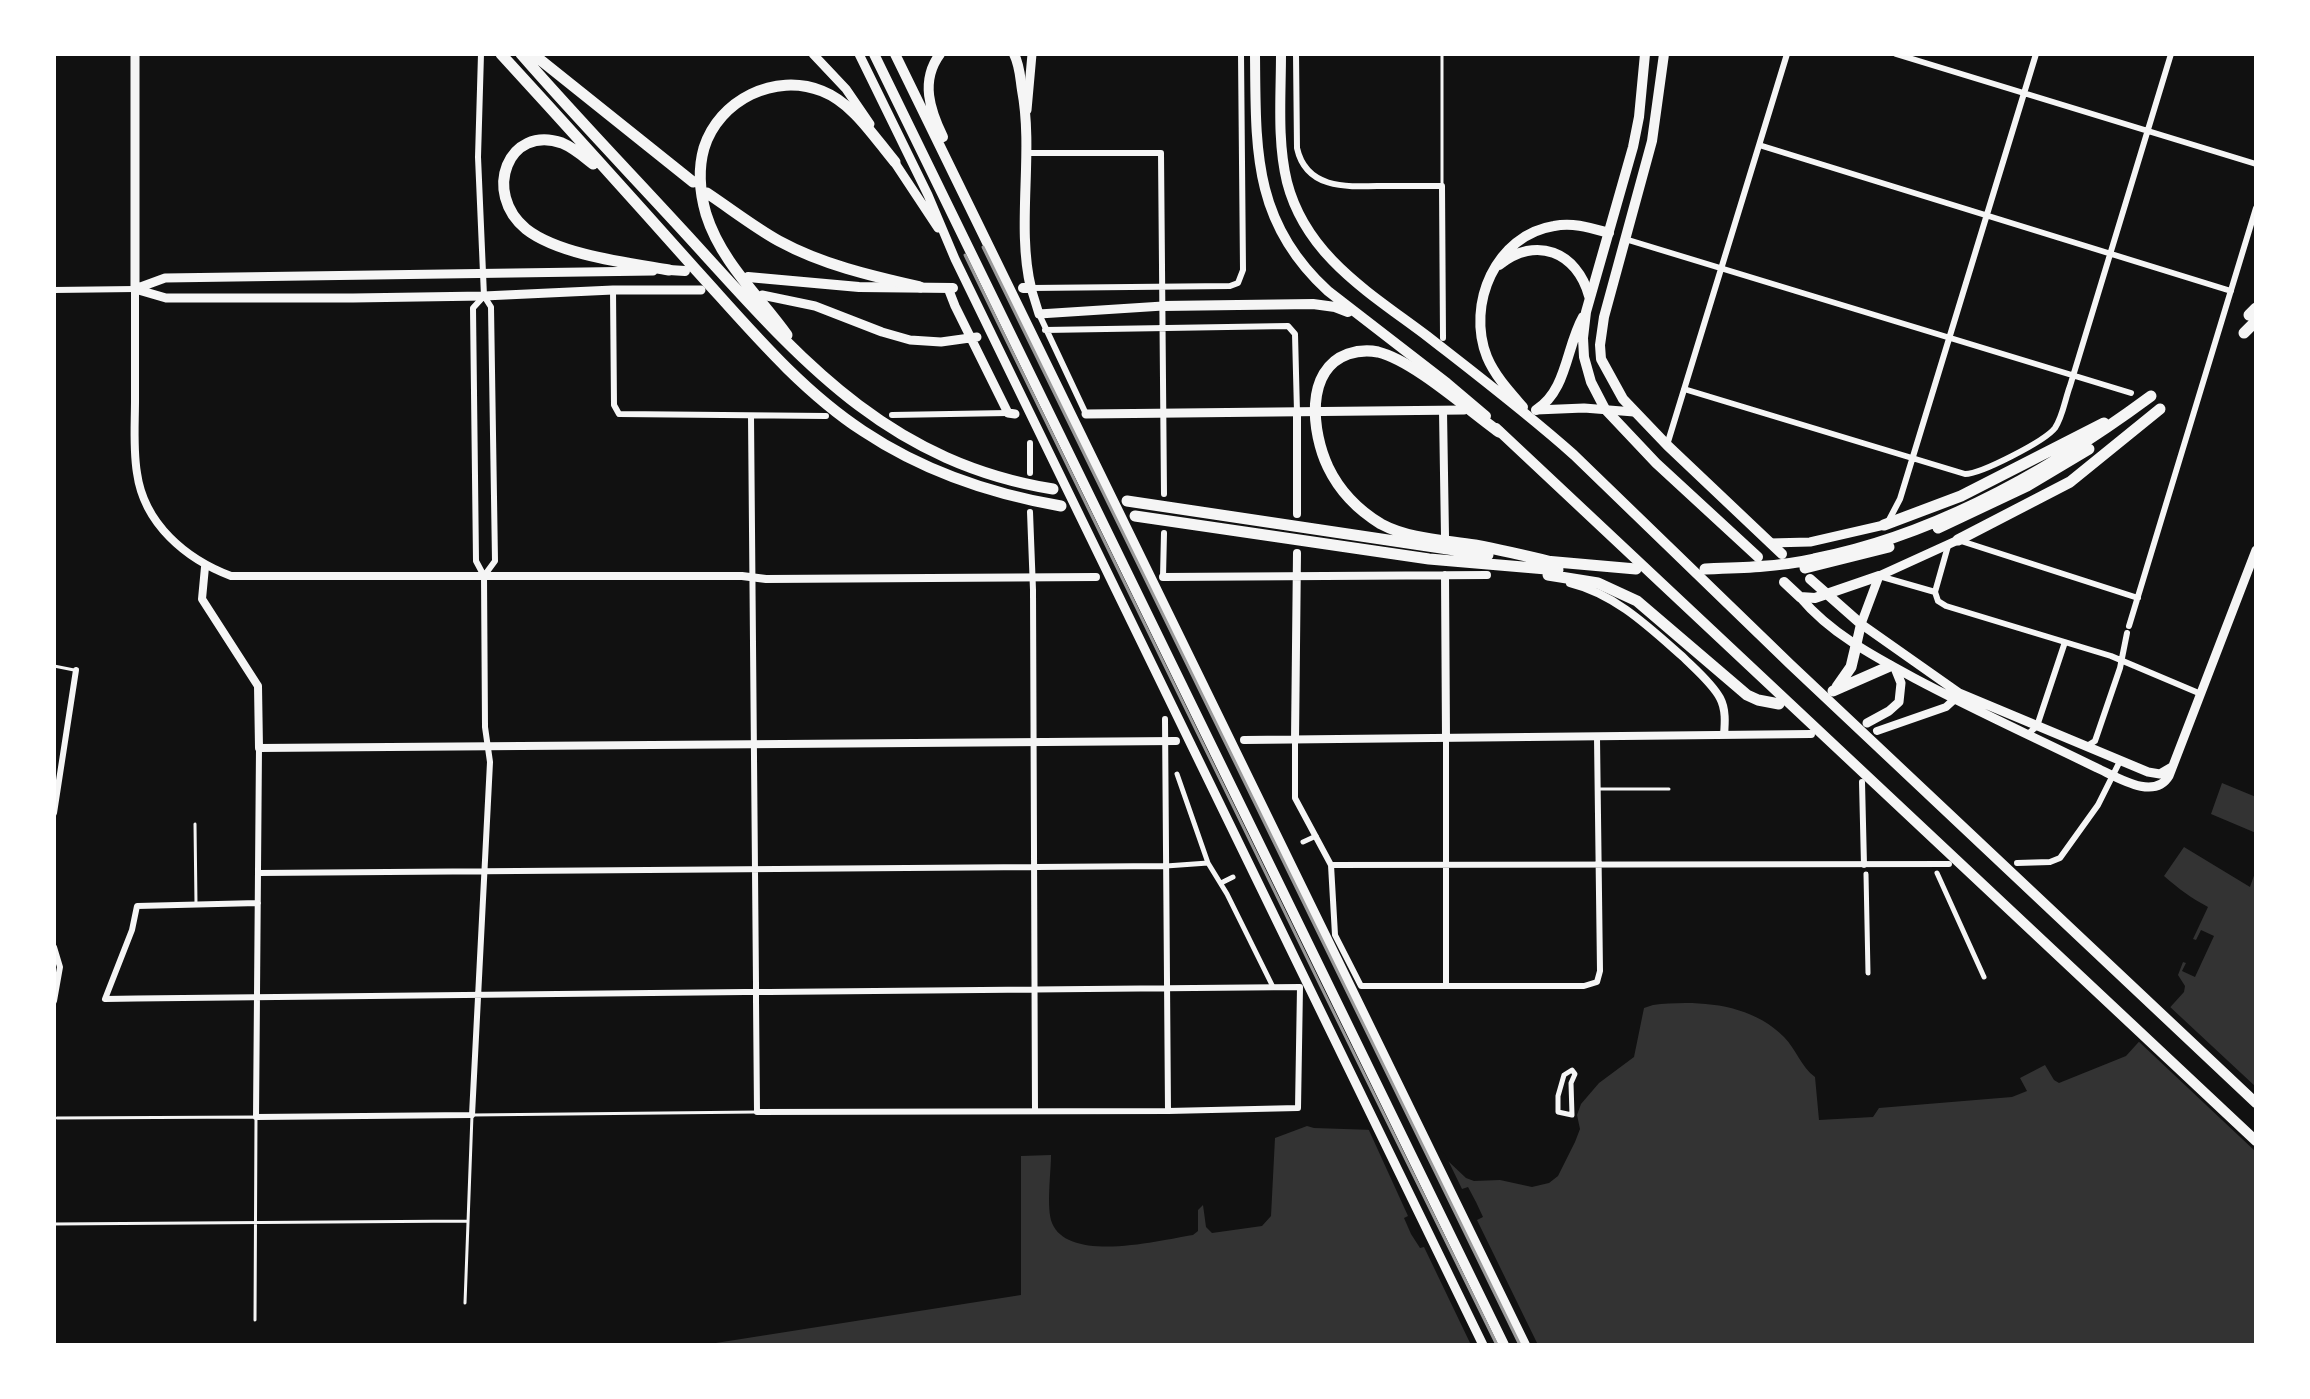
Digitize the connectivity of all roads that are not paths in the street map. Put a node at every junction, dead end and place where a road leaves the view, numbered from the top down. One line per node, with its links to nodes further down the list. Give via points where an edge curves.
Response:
1 (135, 54): 53 (main road)
2 (481, 54): 47 (street)
3 (501, 54): 35 (highway)
4 (521, 54): 24 (highway)
5 (533, 54): 24 (highway)
6 (813, 54): 30 (main road, via 846,89)
7 (859, 54): 37 (main road)
8 (874, 54): 219 (main road)
9 (895, 54): 33 (main road)
10 (940, 54): 33 (main road, via 928,91)
11 (1014, 54): 26 (main road)
12 (1032, 54): 26 (main road)
13 (1241, 54): 50 (street, via 1241,281 1230,286)
14 (1255, 54): 65 (main road, via 1256,150 1273,215 1313,276)
15 (1281, 54): 92 (main road, via 1283,161 1304,224 1342,272)
16 (1296, 54): 34 (street, via 1298,153 1312,174 1332,185)
17 (1442, 54): 34 (lane)
18 (1645, 54): 40 (main road, via 1636,133)
19 (1664, 54): 41 (main road, via 1652,141)
20 (1787, 54): 28 (street)
21 (1896, 54): 25 (street)
22 (2036, 54): 25 (street)
23 (2171, 54): 27 (street)
24 (543, 70): 32 (highway); 72 (highway)
25 (2024, 93): 27 (street); 39 (street)
26 (1027, 110): 29 (main road)
27 (2147, 131): 31 (street); 42 (street)
28 (1759, 145): 39 (street); 44 (street)
29 (1026, 153): 50 (street, via 1161,153); 52 (main road)
30 (895, 162): 32 (highway, via 841,101 811,87 778,86 749,95 723,115 704,147); 37 (main road)
31 (2256, 164)
32 (697, 181): 36 (highway)
33 (956, 181): 220 (main road)
34 (1442, 186): 71 (street)
35 (620, 187): 43 (highway); 45 (highway, via 572,148 547,141 520,149 502,182 513,214 536,235 585,253)
36 (705, 194): 49 (highway, via 799,250); 60 (highway, via 711,228 731,264)
37 (924, 197): 218 (main road)
38 (2256, 208): 57 (street)
39 (1986, 215): 42 (street); 70 (street)
40 (1609, 233): 41 (main road); 46 (main road, via 1569,224 1545,227 1517,241); 59 (main road)
41 (1625, 239): 44 (street); 84 (main road, via 1600,345 1604,366)
42 (2110, 253): 57 (street); 74 (street)
43 (686, 265): 45 (main road); 101 (highway, via 824,402 860,429 935,470 1017,498)
44 (1721, 269): 70 (street); 75 (street)
45 (669, 270): 47 (main road)
46 (1492, 272): 59 (main road, via 1522,252 1547,251 1574,265); 92 (main road, via 1482,300 1483,340 1490,363)
47 (483, 274): 53 (main road, via 165,278); 58 (street)
48 (748, 277): 49 (main road)
49 (920, 287): 51 (main road)
50 (1163, 287): 52 (street); 61 (street)
51 (951, 288): 69 (main road)
52 (1027, 288): 63 (main road)
53 (135, 289): 54 (street); 58 (main road, via 166,298); 116 (street, via 137,476 161,527)
54 (54, 290)
55 (613, 290): 56 (main road); 58 (main road); 89 (street, via 617,412)
56 (701, 290)
57 (2231, 291): 134 (street)
58 (484, 296): 121 (street, via 491,307 495,561); 121 (street, via 473,308 476,561)
59 (1589, 296): 62 (main road)
60 (764, 301): 69 (main road, via 815,306 910,340); 72 (highway)
61 (1163, 306): 63 (main road); 65 (main road, via 1313,304); 66 (street)
62 (1586, 312): 79 (main road, via 1584,357); 81 (main road, via 1556,392)
63 (1039, 314): 67 (street)
64 (2254, 315): 68 (highway)
65 (1368, 321): 73 (main road)
66 (1163, 328): 67 (street); 83 (street, via 1292,328); 85 (street)
67 (1045, 330): 87 (street)
68 (2244, 333)
69 (974, 337): 86 (main road)
70 (1949, 337): 74 (street); 96 (street)
71 (1443, 338)
72 (803, 359): 98 (highway, via 891,429 964,465)
73 (1427, 373): 93 (highway); 110 (highway, via 1375,351 1341,357 1321,378 1317,426 1328,466 1343,491 1358,506)
74 (2073, 376): 76 (street); 96 (street, via 2049,434 1971,474)
75 (1684, 389): 95 (street); 96 (street)
76 (2131, 393)
77 (1443, 395): 82 (street)
78 (2155, 402): 91 (highway); 108 (highway, via 2070,482); 118 (highway, via 2077,457 2006,497 1908,541 1819,566)
79 (1605, 409): 81 (main road); 84 (main road); 115 (main road)
80 (1464, 410): 82 (main road)
81 (1536, 410)
82 (1443, 411): 83 (main road); 107 (street)
83 (1297, 412): 85 (main road); 103 (street)
84 (1634, 412): 95 (main road)
85 (1164, 413): 87 (main road); 99 (street)
86 (1012, 414): 88 (street)
87 (1086, 414)
88 (892, 415)
89 (751, 416): 90 (street); 124 (street)
90 (826, 416)
91 (2123, 416): 105 (highway, via 1972,491); 118 (highway, via 2070,453 1934,522 1839,554)
92 (1539, 425): 204 (main road)
93 (1499, 432): 212 (main road)
94 (1030, 443): 97 (street)
95 (1667, 445): 109 (main road)
96 (1912, 459): 105 (street, via 1897,506)
97 (1030, 473)
98 (1050, 489)
99 (1164, 494)
100 (1127, 501): 110 (highway)
101 (1061, 506)
102 (1030, 512): 127 (street)
103 (1297, 514)
104 (1135, 516): 110 (highway, via 1313,543)
105 (1884, 525): 109 (main road, via 1810,542)
106 (1164, 533): 126 (street)
107 (1445, 536)
108 (1953, 542): 123 (main road); 131 (street); 134 (street)
109 (1770, 543): 114 (main road)
110 (1429, 548): 112 (highway); 112 (highway)
111 (2256, 550): 142 (main road)
112 (1461, 552): 117 (highway); 117 (highway, via 1639,572)
113 (1297, 553): 122 (street)
114 (1782, 554)
115 (1758, 557)
116 (205, 567): 121 (street, via 255,578); 162 (street, via 202,599 258,686)
117 (1486, 570): 120 (street); 144 (highway, via 1610,587 1649,609 1747,695)
118 (1752, 571): 119 (highway)
119 (1708, 572)
120 (1445, 574): 122 (street); 153 (street)
121 (484, 576): 124 (street); 160 (street)
122 (1297, 576): 126 (street); 155 (street)
123 (1879, 576): 131 (street); 132 (main road); 135 (main road)
124 (753, 577): 127 (street); 159 (street)
125 (1096, 577): 127 (street)
126 (1163, 577)
127 (1032, 578): 158 (street)
128 (1810, 579): 132 (main road)
129 (1561, 580): 151 (street, via 1624,608 1693,667 1719,696)
130 (1784, 582): 133 (main road)
131 (1935, 592): 136 (street, via 1946,606)
132 (1827, 595): 133 (main road); 135 (main road)
133 (1800, 597): 137 (main road)
134 (2138, 598): 138 (street)
135 (1861, 624): 137 (main road); 143 (main road)
136 (2065, 642): 138 (street); 147 (street)
137 (1856, 646): 140 (main road); 140 (highway, via 1851,667 1833,691)
138 (2120, 660): 142 (street); 161 (street, via 2095,741)
139 (54, 666): 141 (lane)
140 (1892, 667): 143 (main road); 146 (main road, via 1902,690 1899,702)
141 (76, 670): 165 (street)
142 (2201, 694): 164 (main road)
143 (1957, 696): 147 (main road); 148 (street, via 1931,714); 150 (main road)
144 (1779, 704)
145 (1165, 719): 156 (street)
146 (1867, 723)
147 (2037, 726): 150 (street); 161 (main road)
148 (1877, 731)
149 (1811, 734): 151 (street)
150 (2028, 734): 167 (main road)
151 (1724, 735): 152 (street)
152 (1597, 738): 153 (street); 169 (street)
153 (1446, 739): 155 (street); 179 (street)
154 (1244, 740): 155 (street)
155 (1295, 740): 173 (street, via 1295,798)
156 (1165, 741): 157 (street); 158 (street); 182 (street)
157 (1176, 741)
158 (1033, 743): 159 (street); 183 (street)
159 (754, 744): 160 (street); 184 (street)
160 (488, 746): 162 (street); 186 (street)
161 (2087, 746): 163 (main road)
162 (259, 748): 185 (street)
163 (2120, 761): 164 (main road, via 2154,774); 167 (street)
164 (2172, 767): 167 (main road, via 2161,786 2146,787)
165 (58, 769): 171 (street)
166 (1177, 774): 175 (street)
167 (2114, 776): 176 (street, via 2060,858)
168 (1862, 782): 181 (street)
169 (1598, 789): 170 (lane); 180 (street)
170 (1669, 789)
171 (54, 813)
172 (195, 824): 192 (lane)
173 (1316, 836): 174 (street); 178 (street)
174 (1303, 842)
175 (1208, 863): 182 (street); 190 (street)
176 (2017, 863)
177 (1949, 864): 181 (street)
178 (1331, 865): 179 (street); 196 (street, via 1335,935 1361,986)
179 (1446, 865): 180 (street); 196 (street)
180 (1598, 865): 181 (street); 196 (street, via 1597,982)
181 (1864, 865)
182 (1166, 866): 183 (street); 198 (street)
183 (1034, 869): 184 (street); 199 (street)
184 (755, 871): 186 (street); 200 (street)
185 (258, 873): 186 (street); 191 (street)
186 (485, 873): 201 (street)
187 (1937, 873): 195 (street)
188 (1866, 874): 194 (street)
189 (1233, 877): 190 (street)
190 (1221, 883): 197 (street)
191 (258, 903): 192 (street); 202 (street)
192 (196, 904): 202 (street, via 137,906 105,999)
193 (54, 947): 203 (street, via 60,967)
194 (1868, 973)
195 (1984, 977)
196 (1446, 986)
197 (1273, 987): 198 (street); 206 (street, via 1300,987 1298,1108)
198 (1167, 988): 199 (street); 206 (street)
199 (1035, 989): 200 (street); 205 (street)
200 (756, 992): 201 (street); 207 (street)
201 (479, 994): 202 (street); 208 (street)
202 (257, 996): 210 (street)
203 (54, 1001)
204 (2256, 1103)
205 (1035, 1111): 206 (street); 207 (street)
206 (1168, 1111)
207 (757, 1112): 208 (lane)
208 (472, 1115): 210 (street); 213 (lane)
209 (1572, 1115): 209 (street, via 1575,1074 1572,1070 1564,1075 1557,1102 1558,1112)
210 (256, 1117): 211 (lane); 214 (lane)
211 (57, 1118)
212 (2256, 1141)
213 (468, 1221): 214 (lane); 216 (lane)
214 (256, 1222): 215 (lane); 217 (lane)
215 (54, 1224)
216 (465, 1303)
217 (255, 1320)
218 (1483, 1345)
219 (1504, 1345)
220 (1525, 1345)

